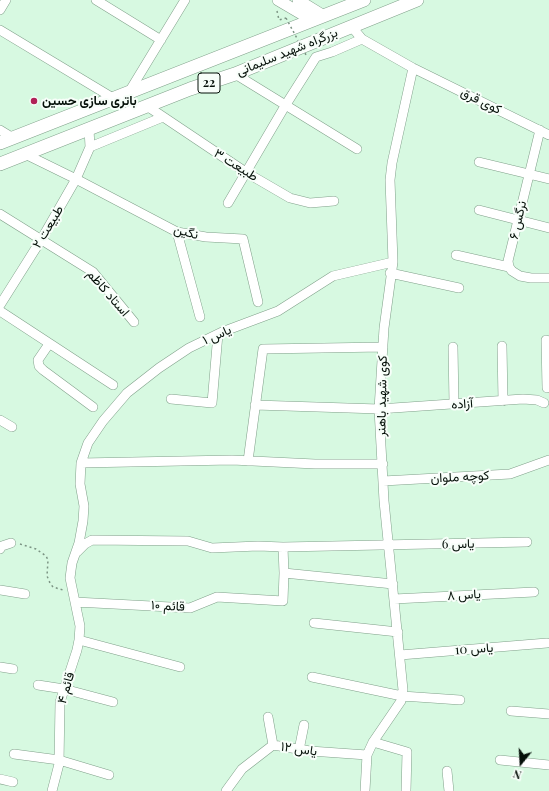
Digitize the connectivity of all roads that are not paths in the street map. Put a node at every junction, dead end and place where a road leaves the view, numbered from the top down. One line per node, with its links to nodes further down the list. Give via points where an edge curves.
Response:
1 (6, 0): 9 (street)
2 (96, 0): 14 (street)
3 (185, 0): 14 (street)
4 (298, 0): 10 (main road)
5 (364, 0): 8 (highway, بزرگراه شهید سلیمانی / 22)
6 (417, 0): 11 (highway, بزرگراه شهید سلیمانی / 22)
7 (282, 1): 10 (main road)
8 (347, 4): 10 (highway, بزرگراه شهید سلیمانی / 22)
9 (0, 10)
10 (318, 18): 17 (highway, بزرگراه شهید سلیمانی / 22)
11 (351, 26): 13 (street); 16 (highway, بزرگراه شهید سلیمانی / 22)
12 (0, 30): 18 (street)
13 (362, 39): 15 (street); 20 (street, via 316,57)
14 (161, 40): 17 (street)
15 (413, 68): 24 (street, کوی قرق); 46 (street, کوی شهید باهنر, via 390,180)
16 (235, 74): 19 (highway, بزرگراه شهید سلیمانی / 22); 20 (street)
17 (129, 92): 18 (highway, بزرگراه شهید سلیمانی / 22)
18 (113, 98): 26 (highway, بزرگراه شهید سلیمانی / 22)
19 (147, 106): 21 (street, طبیعت ٣); 22 (highway, بزرگراه شهید سلیمانی / 22)
20 (285, 106): 29 (street); 33 (street)
21 (162, 117): 28 (street); 33 (street, طبیعت ٣)
22 (89, 129): 28 (street); 30 (highway, بزرگراه شهید سلیمانی / 22)
23 (0, 130): 26 (street)
24 (540, 130): 25 (street, کوی قرق); 34 (street, نرگس ۶)
25 (549, 135)
26 (13, 138): 27 (highway, بزرگراه شهید سلیمانی / 22)
27 (0, 143)
28 (90, 147): 35 (street, طبیعت ۲)
29 (357, 149)
30 (25, 154): 32 (highway, بزرگراه شهید سلیمانی / 22); 35 (street, نگین)
31 (479, 162): 34 (street)
32 (0, 164)
33 (246, 173): 37 (street, طبیعت ٣, via 290,198 310,203); 38 (street)
34 (529, 175): 36 (street); 41 (street, نرگس ۶)
35 (76, 179): 43 (street, نگین); 44 (street, طبیعت ۲)
36 (549, 180)
37 (334, 201)
38 (228, 203)
39 (479, 210): 41 (street)
40 (0, 214): 44 (street, استاد کاظم)
41 (518, 220): 42 (street); 47 (street, نرگس ۶, via 508,261)
42 (549, 228)
43 (177, 232): 51 (street, نگین, via 243,239); 54 (street)
44 (41, 240): 52 (street, طبیعت ۲); 55 (street, استاد کاظم, via 93,272)
45 (456, 255): 47 (street)
46 (393, 262): 48 (street, کوی شهید باهنر); 56 (street, یاس ۱, via 333,276 278,311)
47 (509, 267): 49 (street, via 520,276)
48 (390, 273): 50 (street); 60 (street, کوی شهید باهنر)
49 (549, 278)
50 (459, 288)
51 (258, 302)
52 (0, 305)
53 (0, 311): 58 (street)
54 (200, 317)
55 (134, 322)
56 (218, 334): 64 (street, via 212,402); 75 (street, یاس ۱, via 188,348 127,393 102,421 88,443)
57 (549, 341): 63 (street, via 546,340)
58 (49, 344): 62 (street); 69 (street, via 38,360 39,366)
59 (502, 346): 65 (street)
60 (383, 347): 68 (street, via 263,349); 70 (street, کوی شهید باهنر)
61 (453, 347): 67 (street)
62 (114, 385)
63 (547, 388)
64 (171, 399)
65 (503, 401): 66 (street, آزاده, via 537,400); 67 (street, آزاده)
66 (544, 403)
67 (454, 404): 70 (street, آزاده)
68 (255, 405): 70 (street, آزاده); 74 (street)
69 (93, 407)
70 (379, 409): 76 (street, کوی شهید باهنر)
71 (0, 420): 72 (street)
72 (12, 427)
73 (549, 460): 77 (street, کوچه ملوان, via 510,474)
74 (248, 461): 75 (street); 76 (street)
75 (81, 463): 83 (street, یاس ۱, via 80,484 84,506)
76 (383, 464): 77 (street, کوی شهید باهنر)
77 (383, 481): 80 (street, کوی شهید باهنر)
78 (527, 542): 80 (street, یاس 6)
79 (11, 543): 82 (street)
80 (389, 545): 81 (street, یاس 6); 85 (street, کوی شهید باهنر)
81 (283, 547): 83 (street, یاس 6, via 212,548 188,540 92,540); 84 (street)
82 (0, 549)
83 (76, 553): 90 (street, قائم ۴, via 70,578)
84 (284, 573): 85 (street); 90 (street, قائم ۱۰, via 284,601 217,597 190,608)
85 (393, 584): 89 (street, کوی شهید باهنر)
86 (0, 590): 88 (street)
87 (534, 592): 89 (street, یاس ۸)
88 (25, 594)
89 (394, 599): 92 (street, کوی شهید باهنر)
90 (75, 602): 93 (street, قائم ۴)
91 (314, 623): 92 (street)
92 (398, 632): 95 (street, کوی شهید باهنر)
93 (80, 640): 97 (street); 101 (street, قائم ۴)
94 (547, 643): 95 (street, یاس 10)
95 (400, 654): 102 (street, کوی شهید باهنر)
96 (0, 667): 98 (street)
97 (180, 667)
98 (13, 669)
99 (312, 677): 102 (street)
100 (38, 685): 101 (street)
101 (64, 689): 104 (street); 114 (street, قائم ۴, via 59,711)
102 (402, 696): 103 (street); 109 (street, کوی شهید باهنر)
103 (460, 700)
104 (113, 702)
105 (512, 710): 106 (street)
106 (549, 714)
107 (268, 717): 110 (street)
108 (304, 725): 111 (street)
109 (373, 742): 113 (street, کوی شهید باهنر); 124 (street, via 407,752)
110 (273, 745): 111 (street, یاس ۱۲); 122 (street, یاس ۱۲, via 242,769)
111 (299, 750): 113 (street, یاس ۱۲)
112 (14, 754): 114 (street)
113 (367, 755): 123 (street, کوی شهید باهنر)
114 (59, 760): 118 (street); 121 (street, قائم ۴)
115 (500, 760): 116 (street)
116 (549, 765)
117 (447, 771): 125 (street)
118 (109, 774)
119 (0, 780): 120 (street)
120 (13, 782)
121 (52, 791)
122 (226, 791)
123 (364, 791)
124 (406, 791)
125 (449, 791)

